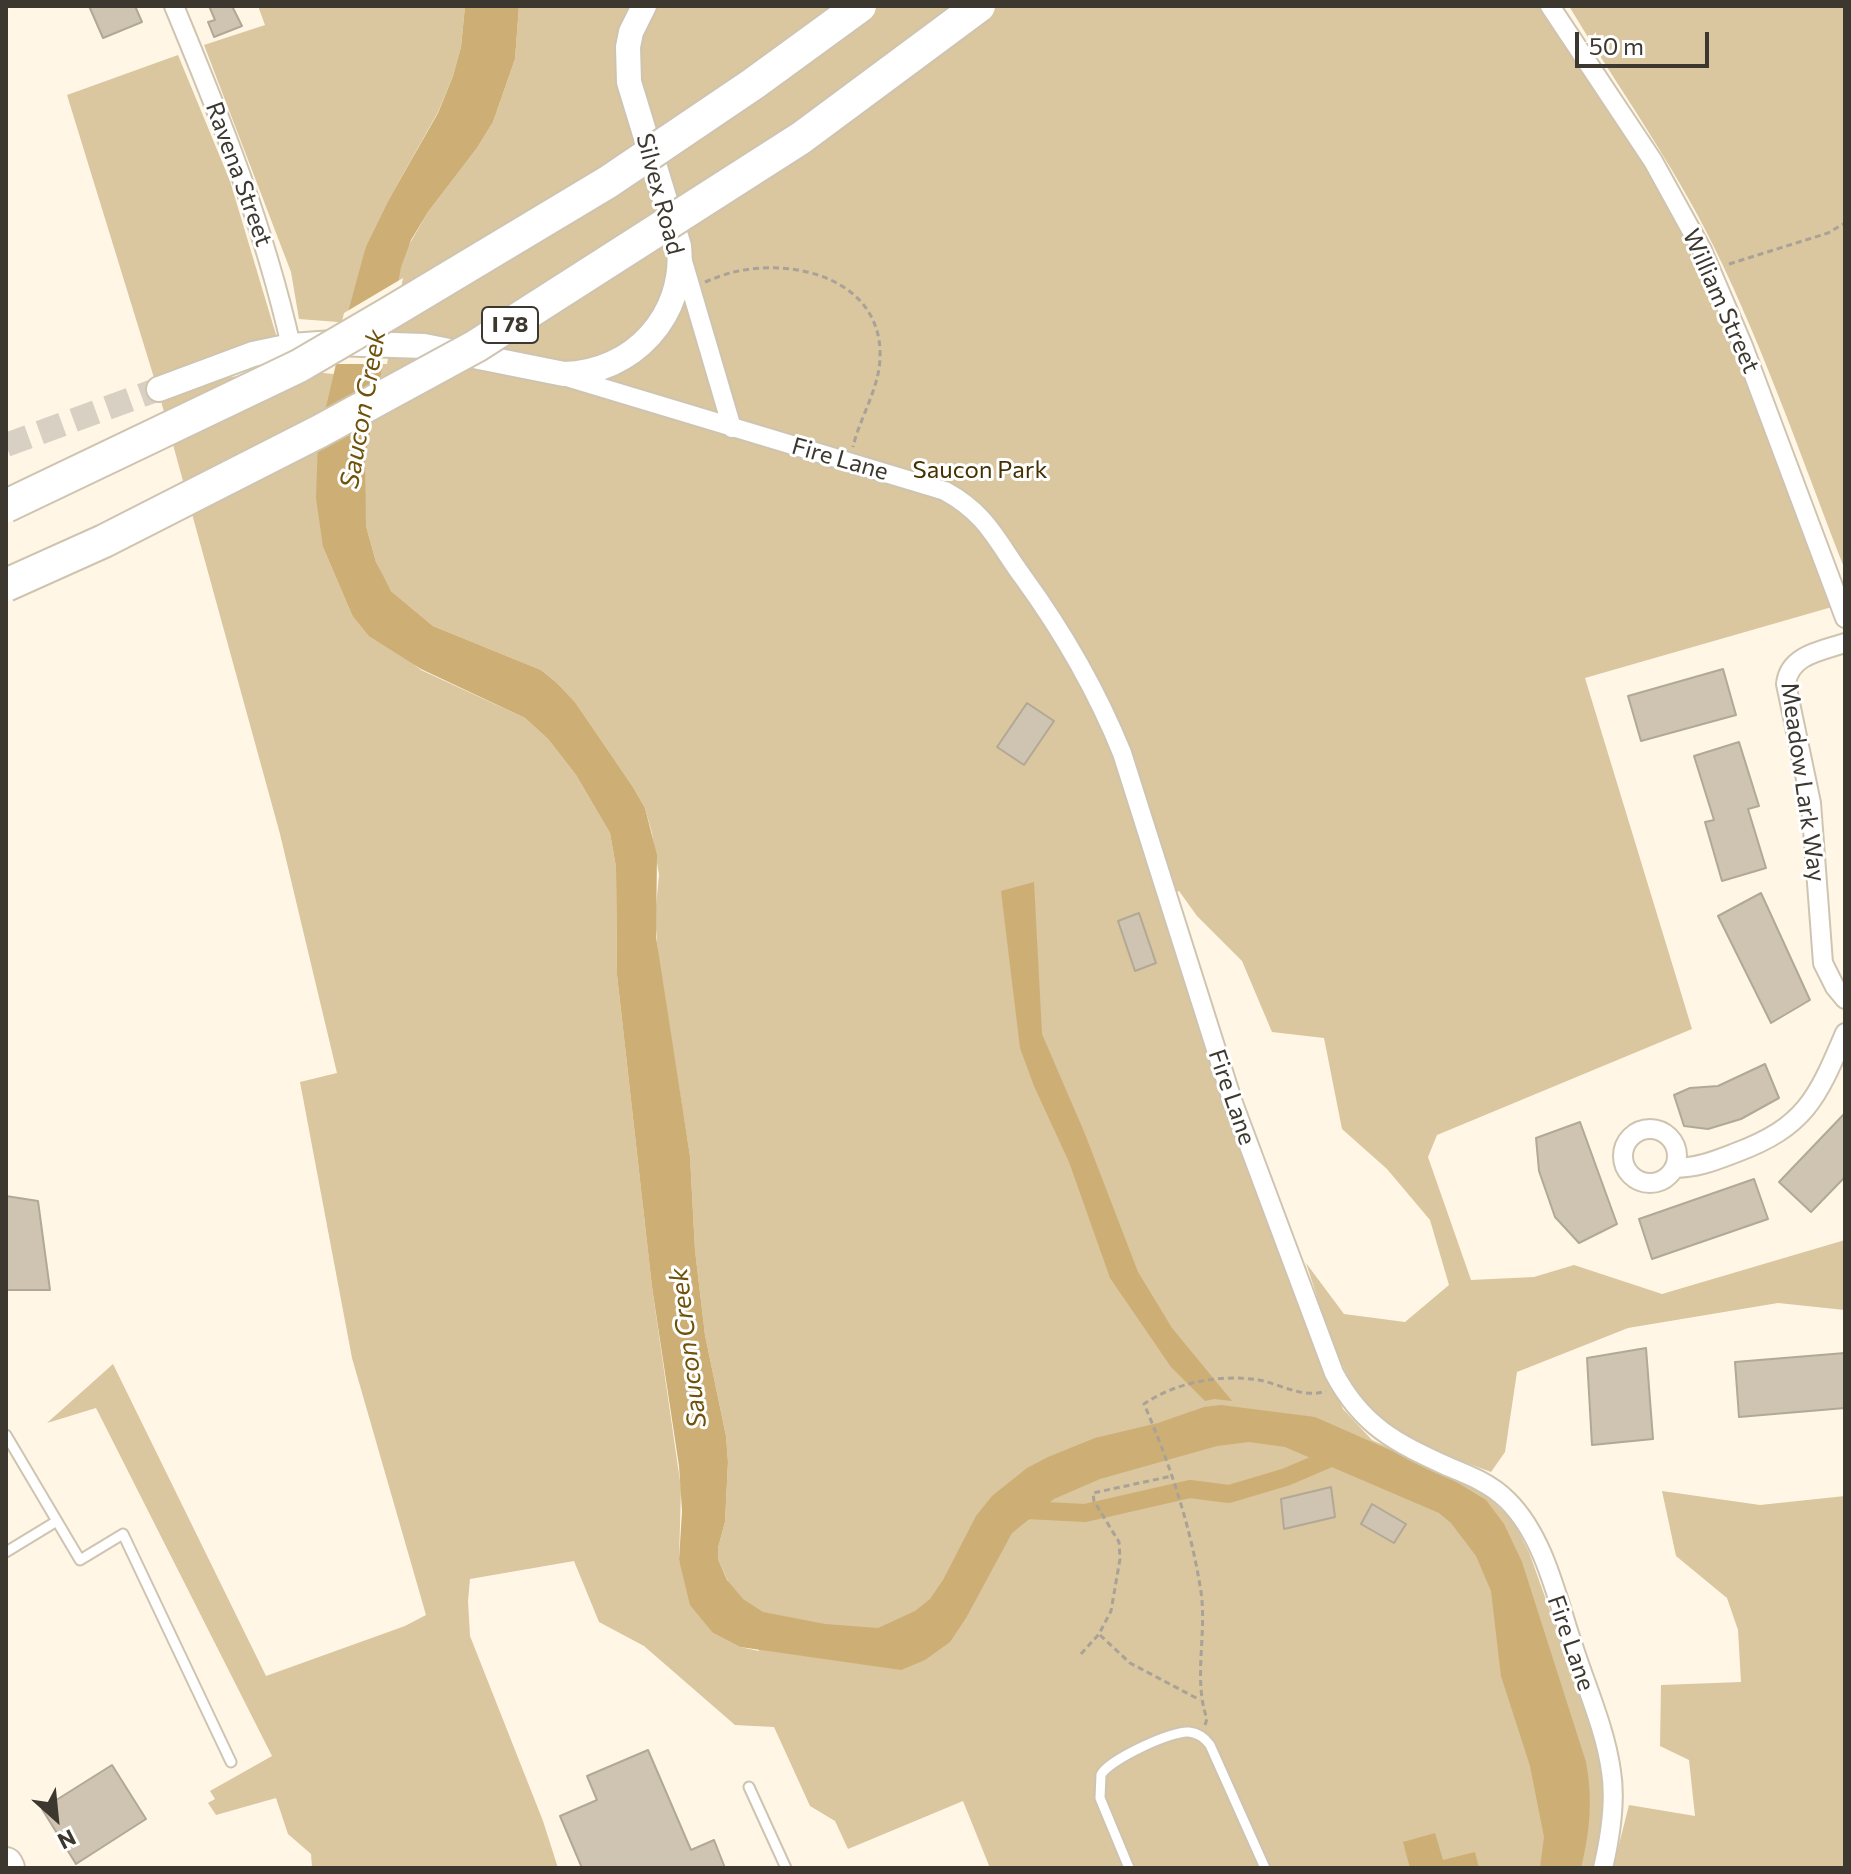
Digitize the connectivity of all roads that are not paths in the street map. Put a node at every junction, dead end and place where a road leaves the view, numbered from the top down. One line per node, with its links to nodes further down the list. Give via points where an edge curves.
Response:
1 (174, 6): 7 (street, Ravena Street, via 249,194)
2 (644, 6): 6 (street, Silvex Road, via 628,47 629,82)
3 (860, 6): 11 (highway, bridge, via 608,182 393,311 299,366)
4 (979, 6): 12 (highway, I 78, bridge, via 801,138 476,346 104,541)
5 (1550, 6): 13 (street, William Street, via 1653,161 1702,250)
6 (679, 246): 8 (street, Silvex Road, via 677,285 649,340 592,371); 10 (street)
7 (291, 346): 8 (street, Silvex Road, via 404,344); 9 (street, via 232,361)
8 (550, 372): 10 (street, Fire Lane)
9 (159, 389)
10 (732, 428): 26 (street, Fire Lane, via 945,491 965,502 981,516 1066,638 1122,753 1233,1103 1341,1386 1379,1430 1494,1489 1532,1536 1609,1761 1612,1802)
11 (6, 506)
12 (6, 585)
13 (1845, 618)
14 (1845, 643): 15 (street, Meadow Lark Way, via 1796,662 1786,684 1811,803 1823,963)
15 (1845, 999)
16 (1845, 1033): 17 (street, via 1820,1091 1791,1125 1709,1163)
17 (1674, 1168)
18 (6, 1435): 19 (lane)
19 (57, 1521): 20 (lane); 21 (lane, via 80,1560 123,1534)
20 (6, 1552)
21 (231, 1762)
22 (749, 1787): 23 (lane)
23 (786, 1868)
24 (1129, 1868): 25 (lane, via 1100,1798 1101,1775 1111,1763 1186,1732 1200,1735 1213,1750)
25 (1265, 1868)
26 (1603, 1868)

